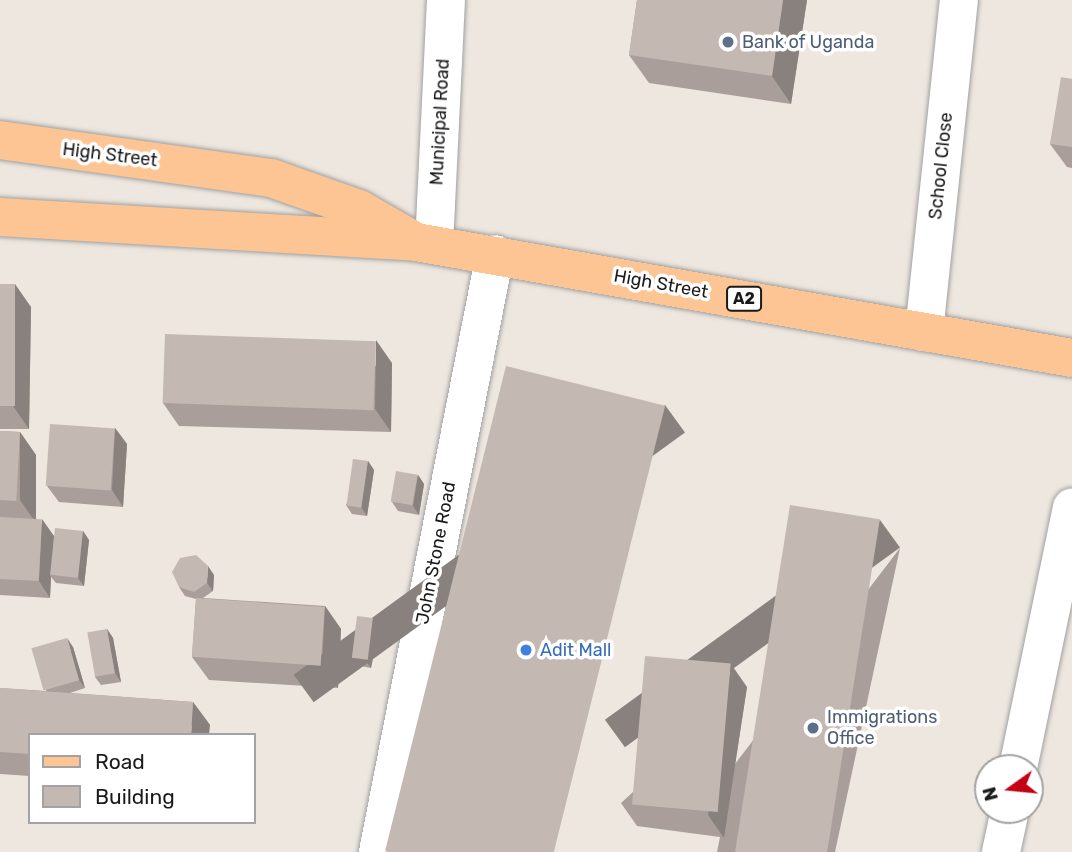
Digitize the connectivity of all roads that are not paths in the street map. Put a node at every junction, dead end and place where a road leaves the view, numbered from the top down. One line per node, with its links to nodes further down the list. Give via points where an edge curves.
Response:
1 (446, 0): 5 (street, Municipal Road)
2 (959, 0): 7 (street, School Close)
3 (0, 140): 5 (main road, High Street / A2, via 271,178 359,209)
4 (0, 218): 5 (main road, High Street / A2)
5 (425, 243): 6 (main road, High Street / A2)
6 (495, 254): 7 (main road, High Street / A2); 12 (street, John Stone Road)
7 (924, 332): 8 (main road, High Street / A2)
8 (1072, 358)
9 (1072, 509): 10 (street)
10 (1021, 754)
11 (1007, 824): 13 (street)
12 (378, 852)
13 (1001, 852)

